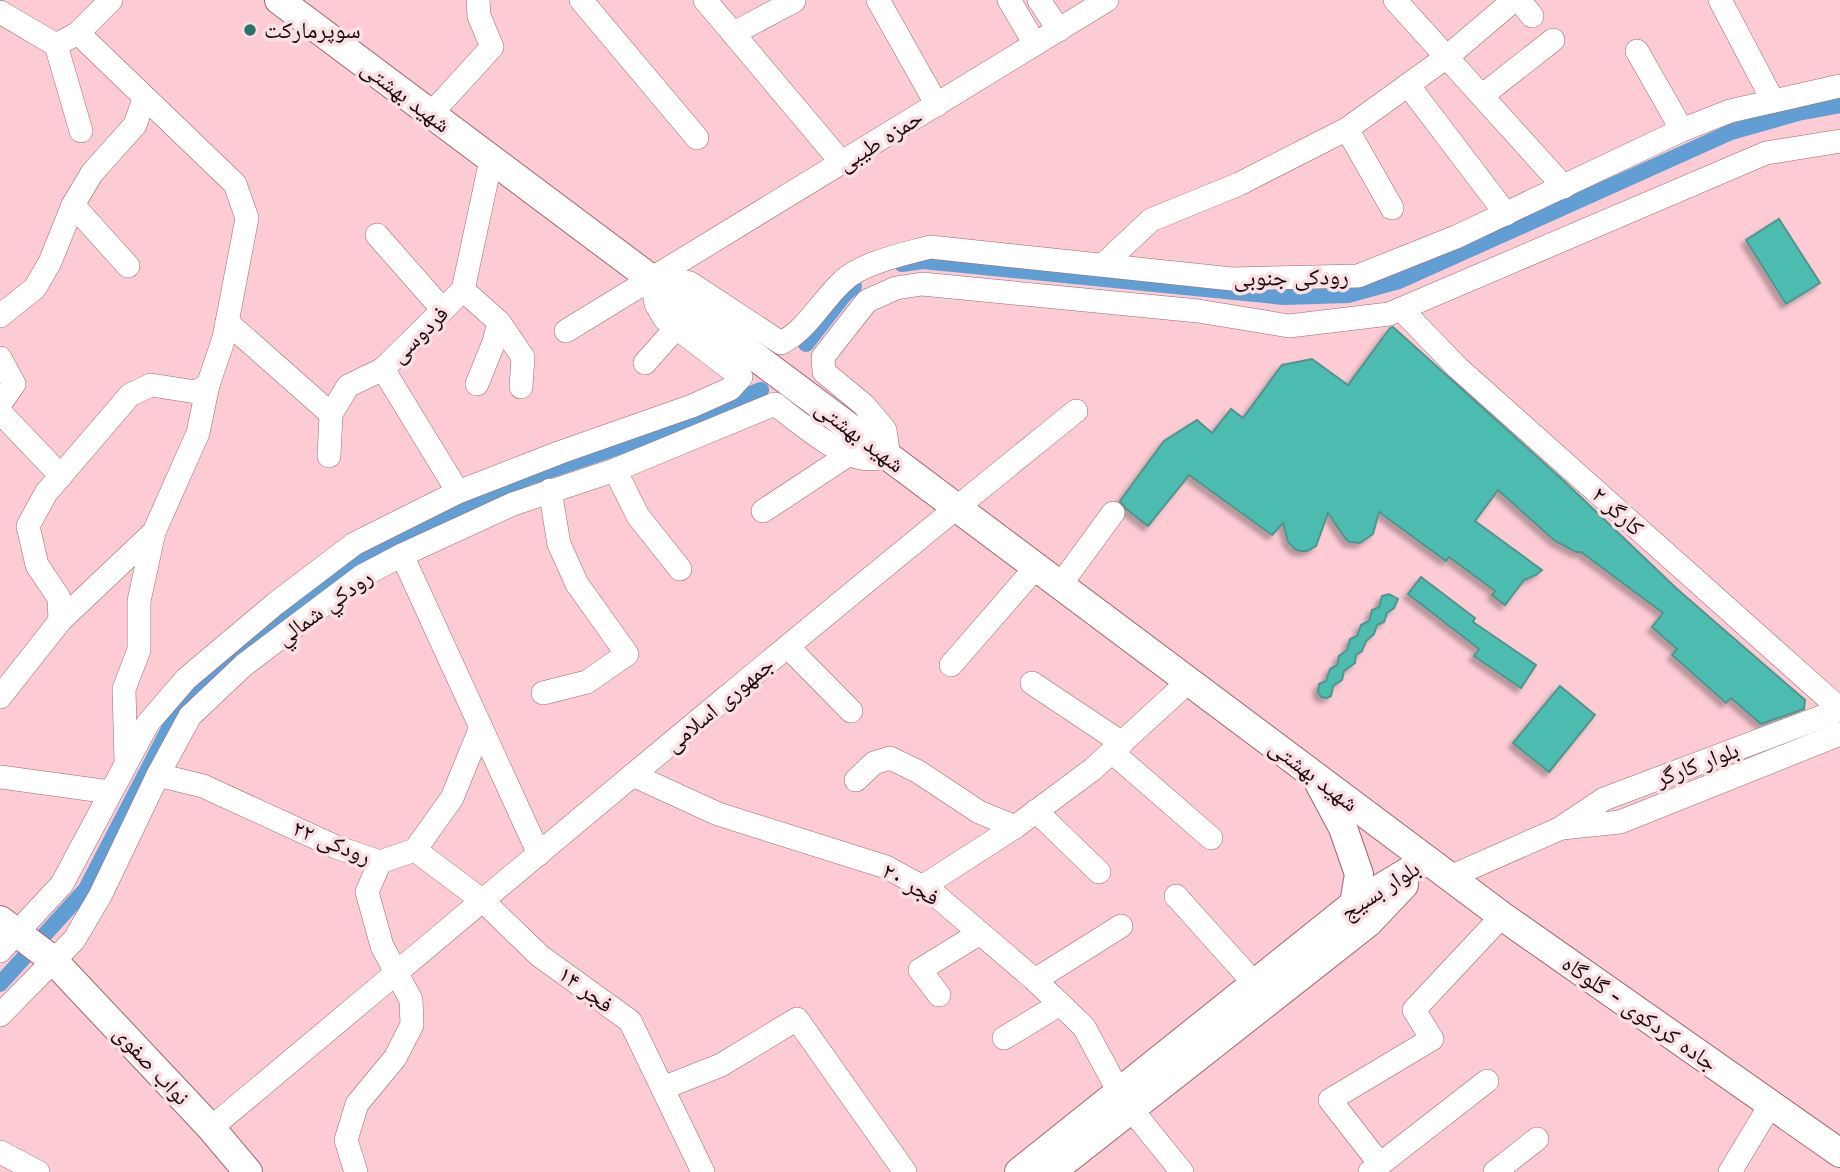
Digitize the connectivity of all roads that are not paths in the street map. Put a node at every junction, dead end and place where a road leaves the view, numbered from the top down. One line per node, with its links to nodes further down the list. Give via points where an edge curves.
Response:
1 (111, 0): 16 (street)
2 (279, 0): 29 (main road, شهید بهشتی)
3 (478, 0): 29 (street, via 479,16 492,47)
4 (581, 0): 33 (street)
5 (705, 0): 17 (street)
6 (878, 0): 28 (street)
7 (1009, 0): 19 (street)
8 (1039, 0): 15 (street)
9 (1107, 0): 15 (street, حمزه طیبی)
10 (1395, 0): 22 (street)
11 (1720, 0): 27 (street)
12 (794, 1): 17 (street)
13 (1521, 5): 22 (street)
14 (0, 12): 20 (street)
15 (1059, 30): 19 (street, حمزه طیبی)
16 (78, 33): 20 (street); 26 (street)
17 (734, 33): 36 (street)
18 (1553, 40): 25 (street)
19 (1035, 44): 28 (street, حمزه طیبی)
20 (56, 46): 32 (street)
21 (1637, 51): 31 (street)
22 (1448, 56): 23 (street); 25 (street)
23 (1408, 85): 30 (street); 40 (street)
24 (1840, 86): 27 (street, رودکی جنوبی)
25 (1483, 95): 37 (street)
26 (144, 99): 38 (street, via 135,125 92,173); 49 (street, via 235,184 247,218)
27 (1773, 101): 31 (street, رودکی جنوبی, via 1730,111)
28 (937, 105): 36 (street, حمزه طیبی)
29 (430, 115): 35 (main road, شهید بهشتی)
30 (1347, 130): 39 (street); 42 (street, via 1239,184 1151,220)
31 (1682, 130): 37 (street, رودکی جنوبی)
32 (81, 131)
33 (697, 138)
34 (1840, 141): 46 (street, رودکی جنوبی, via 1766,153)
35 (491, 160): 44 (main road, شهید بهشتی); 45 (street, فردوسی)
36 (842, 163): 44 (street, حمزه طیبی)
37 (1564, 187): 40 (street, رودکی جنوبی)
38 (74, 205): 43 (street); 48 (street, via 35,288)
39 (1392, 208)
40 (1506, 214): 42 (street, رودکی جنوبی, via 1357,276 1232,279)
41 (377, 236): 47 (street)
42 (1104, 264): 44 (street, رودکی جنوبی, via 930,247 884,260 844,279 793,337 781,343 690,283 676,280)
43 (128, 265)
44 (660, 285): 51 (street, via 656,304); 52 (street, حمزه طیبی); 63 (main road, شهید بهشتی)
45 (463, 290): 47 (street, فردوسی); 50 (street)
46 (1401, 309): 65 (street, رودکی جنوبی, via 1289,326 1198,312 922,284 895,288 867,301 823,357 824,372 864,405 885,430); 85 (street, کارگر ۲, via 1458,368)
47 (443, 310): 55 (street, فردوسی)
48 (0, 316)
49 (227, 322): 57 (street); 62 (street)
50 (499, 322): 56 (street); 58 (street, via 523,357)
51 (676, 328): 54 (street); 69 (street, رودکي شمالي, via 741,377 730,389)
52 (566, 331)
53 (0, 358): 59 (street, via 14,384)
54 (645, 363)
55 (383, 369): 62 (street, via 348,386); 69 (street, فردوسی)
56 (477, 384)
57 (208, 385): 67 (street, via 195,391 151,385 130,395); 73 (street, via 198,433)
58 (521, 387)
59 (0, 404)
60 (1076, 411): 70 (street, جمهوری اسلامی)
61 (0, 412): 67 (street)
62 (331, 414): 64 (street)
63 (856, 446): 65 (main road, شهید بهشتی); 66 (street, رودکي شمالي, via 818,436 775,404); 71 (street)
64 (329, 456)
65 (890, 458): 70 (main road, شهید بهشتی)
66 (615, 470): 68 (street, رودکي شمالي); 76 (street, via 638,516)
67 (61, 476): 78 (street, via 28,526 37,565 59,598)
68 (550, 490): 74 (street, رودکي شمالي); 83 (street, via 559,544 577,584 627,654 587,682)
69 (458, 492): 90 (street, رودکي شمالي, via 354,544 275,604 186,679 148,723)
70 (956, 508): 75 (main road, شهید بهشتی); 79 (street, جمهوری اسلامی)
71 (763, 511)
72 (1113, 513): 77 (street)
73 (154, 532): 78 (street); 90 (street, via 139,601 139,649 124,689)
74 (402, 555): 87 (street); 91 (street, رودکي شمالي, via 362,576 244,665 190,716)
75 (1037, 566): 77 (main road, شهید بهشتی); 80 (street)
76 (680, 569)
77 (1061, 584): 81 (main road, شهید بهشتی)
78 (60, 621): 84 (street)
79 (788, 647): 86 (street); 92 (street, جمهوری اسلامی)
80 (951, 665)
81 (1189, 681): 89 (street); 93 (main road, شهید بهشتی)
82 (1032, 683): 89 (street)
83 (543, 693)
84 (0, 697)
85 (1840, 709): 99 (street, بلوار کارگر, via 1604,799)
86 (851, 710)
87 (481, 727): 101 (street, via 452,798); 102 (street)
88 (1840, 734): 99 (street, بلوار کارگر, via 1620,822)
89 (1117, 747): 97 (street); 100 (street)
90 (126, 763): 96 (street, رودکي شمالي)
91 (158, 775): 103 (street, رودکی ۲۲, via 203,786 336,847); 114 (street, رودکي شمالي, via 100,896 75,940)
92 (633, 775): 102 (street, جمهوری اسلامی); 106 (street, فجر ۲۰, via 718,814 886,867)
93 (1314, 775): 104 (main road, شهید بهشتی); 109 (main road, via 1343,828 1359,874)
94 (0, 776): 96 (street)
95 (856, 780): 98 (street, via 874,763 890,758)
96 (110, 792): 113 (street, رودکي شمالي, via 62,884)
97 (1036, 811): 98 (street); 105 (street)
98 (1014, 827): 106 (street)
99 (1559, 829): 104 (street, بلوار کارگر)
100 (1211, 838)
101 (415, 850): 103 (street, رودکی ۲۲); 108 (street, فجر ۱۴)
102 (539, 854): 108 (street, جمهوری اسلامی)
103 (380, 862): 115 (street, via 367,892)
104 (1440, 869): 109 (main road, بلوار بسیج); 110 (main road, جاده کردکوی - گلوگاه); 124 (main road, بلوار بسیج)
105 (1099, 872)
106 (922, 887): 112 (street, فجر ۲۰)
107 (1177, 896): 117 (street)
108 (482, 901): 115 (street, جمهوری اسلامی); 123 (street, فجر ۱۴, via 540,956 630,1021)
109 (1354, 904): 117 (main road, بلوار بسیج)
110 (1502, 916): 125 (main road, جاده کردکوی - گلوگاه); 130 (street, via 1414,1010 1432,1039 1330,1100)
111 (1121, 926): 116 (street)
112 (980, 933): 116 (street, فجر ۲۰); 118 (street, via 920,971)
113 (6, 935): 114 (main road, نواب صفوی)
114 (53, 960): 120 (street, رودکي شمالي); 126 (main road, نواب صفوی)
115 (395, 974): 126 (street, جمهوری اسلامی); 133 (street, via 411,1000 412,1025 395,1058 357,1104 346,1140)
116 (1035, 981): 119 (street, فجر ۲۰)
117 (1255, 984): 124 (main road, بلوار بسیج)
118 (939, 995)
119 (1060, 1004): 121 (street); 124 (street, فجر ۲۰, via 1084,1027)
120 (0, 1015)
121 (1004, 1038)
122 (1487, 1081): 130 (street)
123 (663, 1088): 134 (street, فجر ۱۴); 135 (street, via 721,1065 797,1019)
124 (1125, 1100): 136 (main road, بلوار بسیج); 137 (main road, بلوار بسیج); 138 (street, فجر ۲۰)
125 (1771, 1104): 129 (main road, جاده کردکوی - گلوگاه); 140 (street)
126 (211, 1128): 132 (main road, نواب صفوی)
127 (1537, 1139): 139 (street)
128 (0, 1152): 131 (street)
129 (1840, 1153)
130 (1375, 1168)
131 (38, 1172)
132 (248, 1172)
133 (356, 1172)
134 (703, 1172)
135 (905, 1172)
136 (1019, 1172)
137 (1051, 1172)
138 (1182, 1172)
139 (1495, 1172)
140 (1730, 1172)

